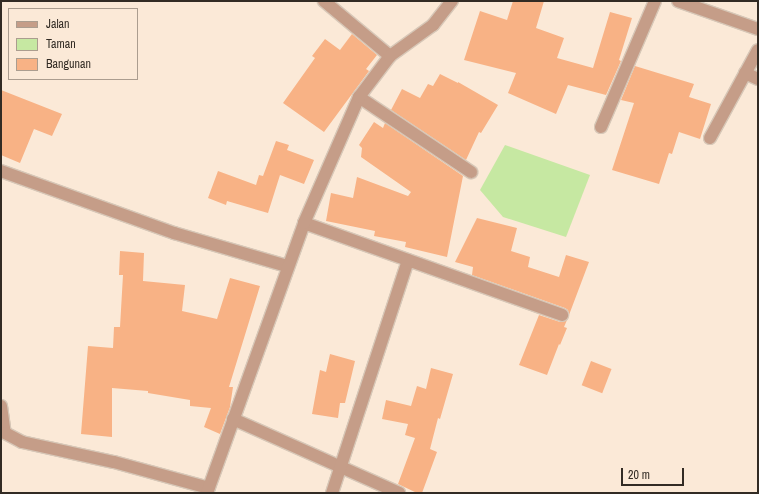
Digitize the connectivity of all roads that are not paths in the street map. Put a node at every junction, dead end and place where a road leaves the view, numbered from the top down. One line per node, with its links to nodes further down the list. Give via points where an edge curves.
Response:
1 (324, 1): 7 (street)
2 (452, 1): 7 (street, via 433,25)
3 (655, 1): 11 (street)
4 (678, 1): 5 (street)
5 (758, 29)
6 (758, 50): 8 (street)
7 (390, 56): 10 (street)
8 (745, 73): 9 (street); 12 (street)
9 (758, 79)
10 (359, 97): 14 (street); 15 (street)
11 (601, 127)
12 (710, 138)
13 (1, 171): 17 (street, via 174,234)
14 (470, 172)
15 (304, 223): 16 (street); 17 (street)
16 (408, 260): 18 (street); 21 (street)
17 (288, 266): 20 (street)
18 (562, 315)
19 (1, 406): 22 (street, via 5,433 22,442 114,462)
20 (233, 419): 21 (street); 22 (street)
21 (340, 467): 23 (street); 24 (street)
22 (208, 490)
23 (332, 493)
24 (399, 493)

